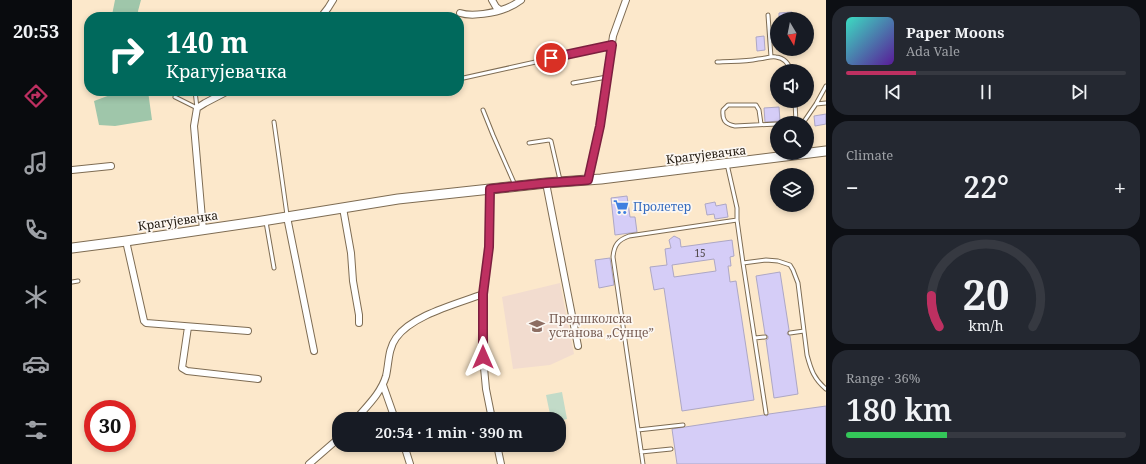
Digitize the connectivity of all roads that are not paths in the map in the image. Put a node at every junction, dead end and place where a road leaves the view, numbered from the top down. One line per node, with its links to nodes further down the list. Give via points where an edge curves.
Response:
1 (333, 0): 6 (street)
2 (492, 0): 5 (street)
3 (521, 0): 5 (street)
4 (626, 0): 9 (street)
5 (500, 10): 7 (street, via 477,15)
6 (325, 12)
7 (464, 14)
8 (768, 15): 10 (lane)
9 (612, 45): 13 (street); 14 (lane)
10 (770, 57): 11 (lane); 12 (lane, via 781,59)
11 (717, 62)
12 (788, 64)
13 (608, 77): 15 (lane); 35 (street)
14 (464, 78)
15 (573, 83)
16 (826, 86): 21 (lane)
17 (175, 96): 22 (lane)
18 (195, 96): 22 (lane)
19 (219, 96): 22 (street)
20 (826, 103): 21 (lane)
21 (816, 104): 24 (lane)
22 (196, 108): 44 (street, via 194,132)
23 (483, 110): 38 (lane)
24 (808, 116)
25 (274, 122): 41 (lane)
26 (761, 124): 26 (lane, via 729,125 723,118 723,110 728,105 756,105 760,110); 27 (lane)
27 (770, 124)
28 (529, 144): 36 (lane, via 552,141)
29 (826, 151): 30 (main road, Крагујевачка)
30 (814, 152)
31 (770, 158): 32 (main road, Крагујевачка)
32 (727, 164): 35 (main road, Крагујевачка); 43 (lane, via 737,208)
33 (112, 166): 34 (street)
34 (72, 170)
35 (588, 180): 36 (main road, Крагујевачка)
36 (561, 182): 37 (main road, Крагујевачка)
37 (546, 183): 38 (main road, Крагујевачка); 59 (street)
38 (516, 186): 39 (main road, Крагујевачка)
39 (490, 189): 40 (main road, Крагујевачка); 51 (street, via 489,247)
40 (342, 208): 41 (main road, Крагујевачка); 52 (street, via 351,253)
41 (287, 217): 42 (main road, Крагујевачка); 60 (street)
42 (266, 220): 44 (main road, Крагујевачка); 48 (lane)
43 (737, 220): 47 (lane); 69 (lane, via 629,236 615,246 613,257)
44 (203, 230): 45 (main road, Крагујевачка)
45 (126, 241): 46 (main road, Крагујевачка); 53 (street, via 144,321)
46 (72, 248)
47 (743, 263): 55 (lane, via 766,260 790,265 798,283); 58 (lane)
48 (274, 268)
49 (78, 281): 50 (lane)
50 (72, 282)
51 (483, 294): 62 (street, via 420,317 402,330 391,347); 66 (street, via 483,357)
52 (359, 323)
53 (188, 327): 54 (street); 61 (street, via 182,368 187,371)
54 (248, 331)
55 (804, 331): 56 (lane); 63 (lane, via 810,366 814,376)
56 (790, 333)
57 (765, 337): 58 (lane)
58 (754, 338): 67 (lane)
59 (578, 346)
60 (314, 351)
61 (258, 379)
62 (383, 384): 64 (street); 65 (street)
63 (826, 389)
64 (362, 412)
65 (393, 412)
66 (491, 412)
67 (766, 413)
68 (683, 425): 69 (lane)
69 (638, 430): 74 (lane)
70 (332, 444): 75 (street)
71 (671, 449): 74 (lane)
72 (406, 452): 76 (street)
73 (498, 452): 77 (street)
74 (642, 452): 78 (lane)
75 (312, 463)
76 (410, 464)
77 (501, 464)
78 (643, 464)

